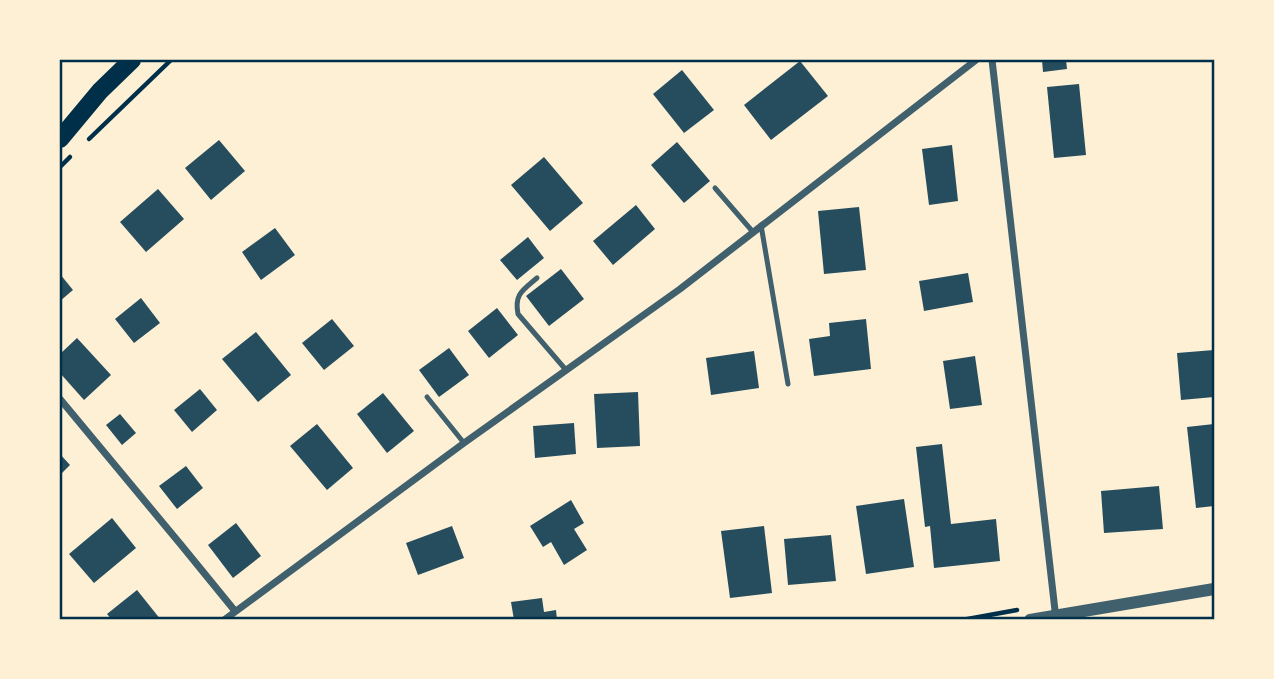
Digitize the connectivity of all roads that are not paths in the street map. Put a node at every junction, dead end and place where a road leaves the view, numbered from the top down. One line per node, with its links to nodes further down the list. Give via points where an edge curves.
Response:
1 (132, 60): 4 (main road)
2 (976, 60): 6 (street)
3 (992, 60): 16 (street)
4 (60, 138)
5 (715, 188): 7 (lane)
6 (761, 226): 7 (street); 10 (lane)
7 (753, 232): 9 (street)
8 (537, 278): 9 (lane, via 519,293 518,314)
9 (566, 370): 13 (street)
10 (788, 384)
11 (427, 397): 13 (lane)
12 (60, 399): 15 (street)
13 (464, 443): 15 (street)
14 (1214, 589): 16 (street)
15 (235, 611): 17 (street)
16 (1056, 617): 18 (street)
17 (224, 620)
18 (1030, 620)

